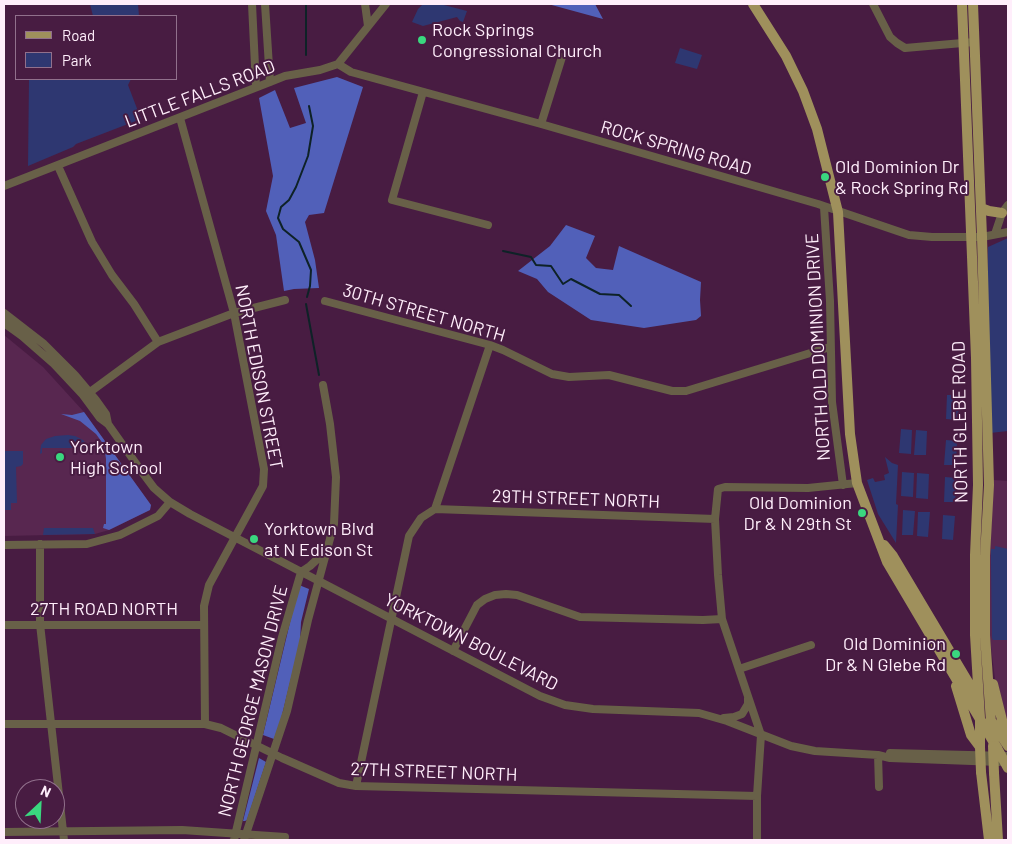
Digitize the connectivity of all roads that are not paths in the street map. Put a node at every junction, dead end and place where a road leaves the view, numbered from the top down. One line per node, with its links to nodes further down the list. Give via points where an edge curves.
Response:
1 (252, 4): 13 (street)
2 (265, 4): 12 (street)
3 (365, 4): 8 (street)
4 (386, 4): 8 (street)
5 (753, 4): 22 (main road, via 786,56 803,91 817,129)
6 (873, 4): 9 (street, via 890,37 905,48)
7 (969, 4): 9 (main road, NORTH GLEBE ROAD)
8 (368, 26): 11 (street)
9 (969, 42): 20 (main road, NORTH GLEBE ROAD); 26 (main road, NORTH GLEBE ROAD)
10 (562, 57): 16 (street)
11 (338, 64): 12 (street, LITTLE FALLS ROAD); 14 (street, ROCK SPRING ROAD, via 351,72)
12 (270, 82): 13 (street, LITTLE FALLS ROAD)
13 (256, 87): 15 (street, LITTLE FALLS ROAD)
14 (423, 92): 16 (street, ROCK SPRING ROAD); 23 (street, via 392,200)
15 (180, 118): 17 (street, LITTLE FALLS ROAD); 30 (street, NORTH EDISON STREET)
16 (541, 124): 19 (street, ROCK SPRING ROAD)
17 (58, 166): 18 (street, LITTLE FALLS ROAD); 32 (street, via 92,242)
18 (4, 186)
19 (824, 207): 22 (street, ROCK SPRING ROAD); 34 (street, NORTH OLD DOMINION DRIVE)
20 (981, 208): 21 (main road, via 989,211); 26 (main road, NORTH GLEBE ROAD)
21 (1005, 209): 25 (street)
22 (838, 212): 26 (street, ROCK SPRING ROAD, via 910,235); 38 (main road, via 850,434)
23 (488, 225)
24 (1008, 232): 25 (street, ROCK SPRING ROAD)
25 (995, 234): 26 (street, ROCK SPRING ROAD)
26 (977, 237): 57 (main road, NORTH GLEBE ROAD, via 988,485 985,556); 61 (main road, NORTH GLEBE ROAD, via 978,484 974,555)
27 (285, 300): 30 (street)
28 (325, 301): 33 (street, 30TH STREET NORTH)
29 (4, 313): 36 (street, YORKTOWN BOULEVARD, via 49,348)
30 (234, 313): 32 (street); 43 (street, NORTH EDISON STREET, via 264,469 263,486)
31 (4, 323): 37 (street, YORKTOWN BOULEVARD, via 54,364)
32 (158, 342): 36 (street)
33 (490, 345): 34 (street, 30TH STREET NORTH, via 552,374 569,377 609,375 672,391 686,391); 41 (street)
34 (830, 347): 39 (street, NORTH OLD DOMINION DRIVE, via 832,402)
35 (323, 385): 47 (street, NORTH GEORGE MASON DRIVE, via 336,477 334,524)
36 (90, 392): 37 (street, YORKTOWN BOULEVARD, via 106,414)
37 (108, 424): 40 (street, YORKTOWN BOULEVARD, via 154,488)
38 (858, 483): 39 (street); 44 (main road)
39 (843, 485): 42 (street, via 725,487 718,490)
40 (170, 502): 43 (street, YORKTOWN BOULEVARD); 46 (street, via 158,516 120,535 87,544)
41 (435, 509): 42 (street, 29TH STREET NORTH); 51 (street, via 421,518 409,536)
42 (715, 519): 50 (street)
43 (235, 538): 48 (street, YORKTOWN BOULEVARD); 54 (street, NORTH EDISON STREET, via 209,585)
44 (879, 539): 59 (main road, via 894,575); 61 (main road, via 893,556)
45 (4, 544): 46 (street)
46 (40, 544): 53 (street)
47 (326, 551): 48 (street, NORTH GEORGE MASON DRIVE); 49 (street, NORTH GEORGE MASON DRIVE)
48 (301, 572): 49 (street, YORKTOWN BOULEVARD); 69 (street, NORTH GEORGE MASON DRIVE)
49 (318, 581): 51 (street, YORKTOWN BOULEVARD); 73 (street, NORTH GEORGE MASON DRIVE, via 287,712)
50 (722, 619): 56 (street, via 580,617 517,595 495,595 477,605); 58 (street)
51 (391, 620): 56 (street, YORKTOWN BOULEVARD); 78 (street)
52 (4, 624): 53 (street, 27TH ROAD NORTH)
53 (40, 624): 54 (street, 27TH ROAD NORTH); 66 (street)
54 (204, 625): 67 (street, NORTH EDISON STREET)
55 (812, 645): 58 (street)
56 (452, 651): 62 (street, YORKTOWN BOULEVARD, via 534,694 565,705 688,712)
57 (987, 665): 64 (main road, NORTH GLEBE ROAD); 71 (main road)
58 (739, 669): 60 (street)
59 (956, 678): 63 (main road); 72 (main road, via 956,688 971,735)
60 (747, 694): 62 (street, via 748,704 742,714); 68 (street)
61 (979, 701): 63 (main road, NORTH GLEBE ROAD); 64 (main road)
62 (720, 718): 68 (street, YORKTOWN BOULEVARD)
63 (980, 718): 70 (main road); 72 (main road, NORTH GLEBE ROAD)
64 (992, 722): 70 (main road, NORTH GLEBE ROAD); 71 (main road)
65 (4, 724): 66 (street, 27TH STREET NORTH)
66 (52, 724): 67 (street, 27TH STREET NORTH); 81 (street)
67 (205, 724): 69 (street, 27TH STREET NORTH)
68 (761, 735): 74 (street, YORKTOWN BOULEVARD, via 815,752); 80 (street)
69 (256, 745): 73 (street, 27TH STREET NORTH); 83 (street, NORTH GEORGE MASON DRIVE)
70 (994, 745): 77 (main road, bridge); 89 (main road, NORTH GLEBE ROAD, bridge)
71 (1008, 745)
72 (980, 747): 88 (main road, NORTH GLEBE ROAD, bridge)
73 (273, 754): 78 (street, 27TH STREET NORTH); 85 (street, NORTH GEORGE MASON DRIVE)
74 (878, 756): 75 (street, YORKTOWN BOULEVARD, via 890,752); 76 (street, YORKTOWN BOULEVARD); 79 (street)
75 (1008, 756)
76 (1008, 762)
77 (1008, 768)
78 (356, 786): 80 (street, 27TH STREET NORTH)
79 (879, 787)
80 (757, 796): 87 (street)
81 (64, 831): 82 (street); 83 (street, via 182,830); 86 (street)
82 (4, 832)
83 (234, 837): 85 (street)
84 (285, 837): 85 (street)
85 (244, 838)
86 (64, 840)
87 (757, 840)
88 (989, 840)
89 (998, 840)

